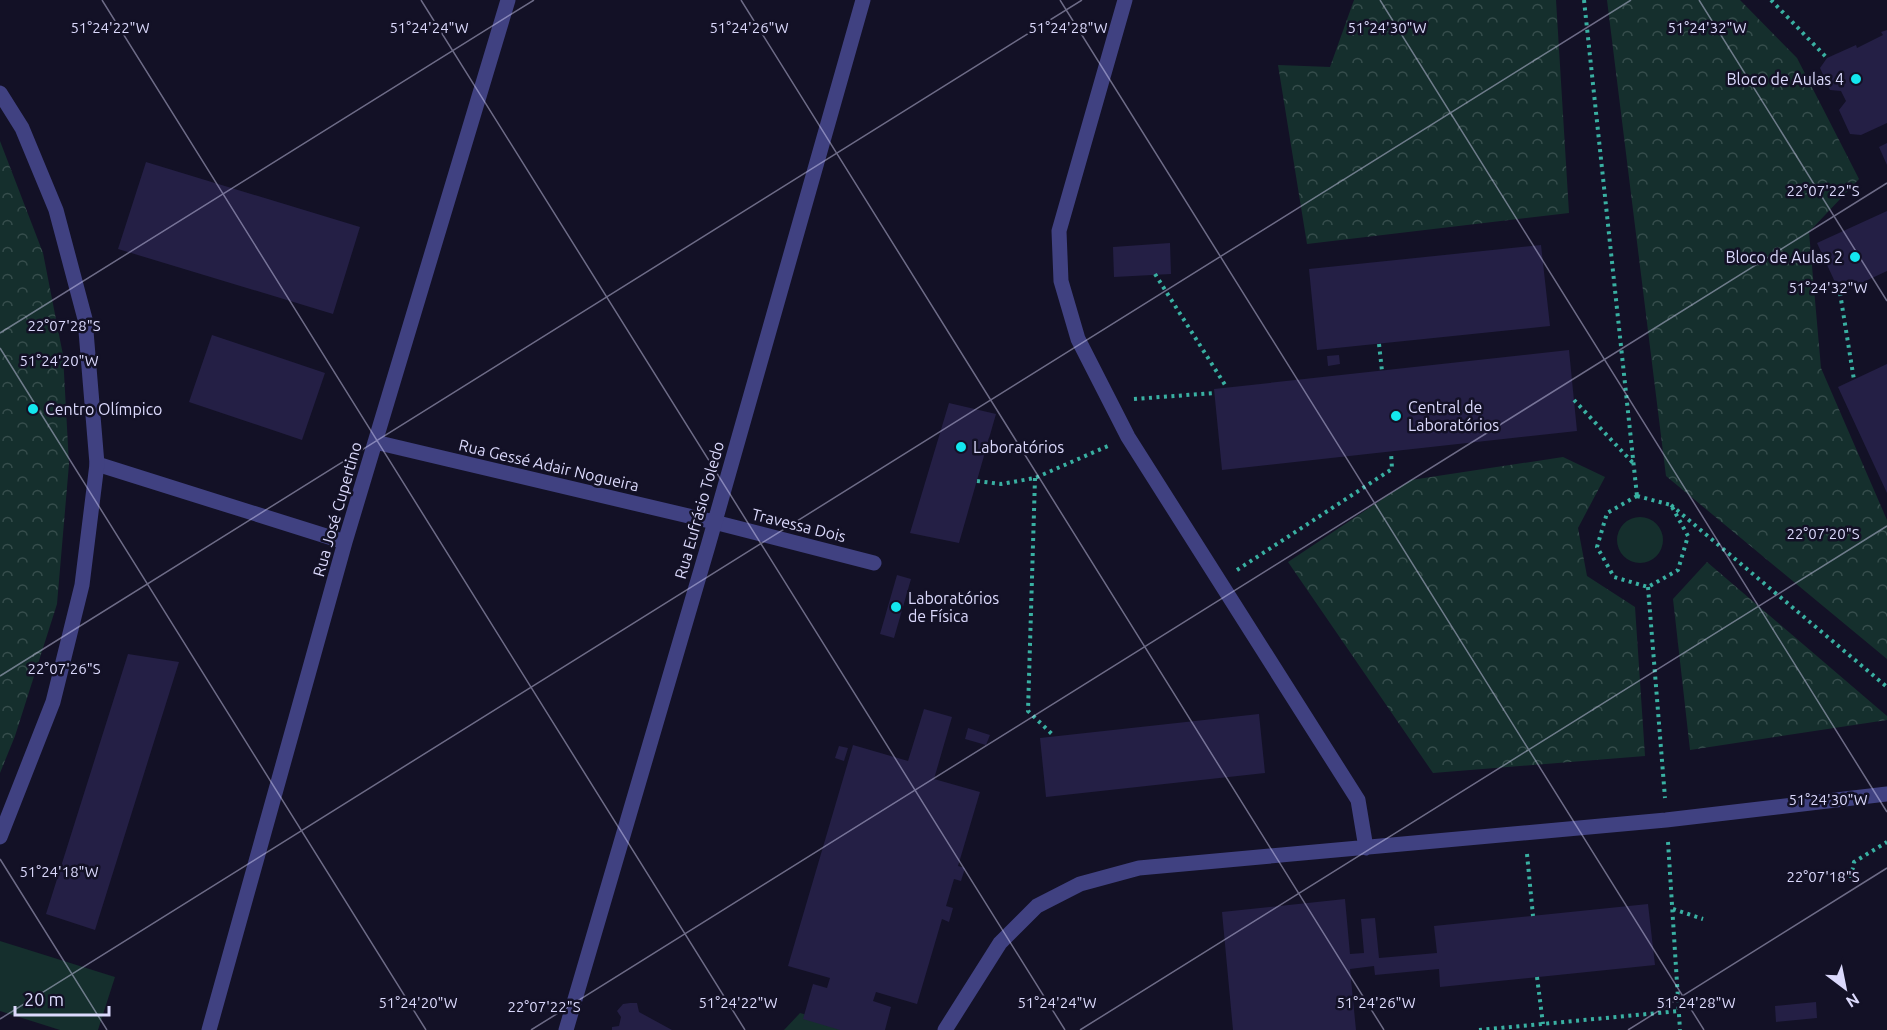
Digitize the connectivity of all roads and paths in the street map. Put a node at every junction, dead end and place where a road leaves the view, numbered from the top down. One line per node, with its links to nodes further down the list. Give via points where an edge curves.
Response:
1 (508, 0): 18 (street, Rua José Cupertino)
2 (863, 0): 26 (street, Rua Eufrásio Toledo)
3 (1125, 0): 15 (street, via 1059,231 1061,281 1078,339)
4 (1584, 0): 21 (path)
5 (1771, 0): 6 (path)
6 (1827, 58)
7 (0, 93): 20 (street, via 22,128 56,210 85,319)
8 (1155, 274): 13 (path)
9 (1840, 293): 12 (path)
10 (1379, 344): 11 (path)
11 (1382, 371)
12 (1854, 380)
13 (1227, 388)
14 (1214, 393): 15 (path)
15 (1109, 400): 17 (street)
16 (1574, 400): 21 (path)
17 (1128, 437): 22 (path); 29 (street)
18 (375, 442): 26 (street, Rua Gessé Adair Nogueira); 27 (street, Rua José Cupertino)
19 (1391, 452): 29 (path, via 1392,469)
20 (97, 464): 27 (street); 36 (street, via 82,585 53,702)
21 (1634, 464): 24 (path)
22 (1035, 478): 23 (path, via 1001,484); 32 (path, via 1028,711)
23 (977, 481)
24 (1637, 496): 25 (path); 30 (path, via 1607,513 1597,547 1614,577)
25 (1671, 505): 30 (path, via 1688,536 1678,570); 31 (path)
26 (714, 522): 28 (street, Travessa Dois); 47 (street, Rua Eufrásio Toledo)
27 (345, 542): 46 (street, Rua José Cupertino)
28 (874, 563)
29 (1219, 582): 38 (street, via 1358,800)
30 (1648, 587): 34 (path)
31 (1887, 687)
32 (1054, 736)
33 (1887, 794): 34 (street)
34 (1666, 820): 35 (street); 40 (path)
35 (1525, 834): 38 (street); 41 (path)
36 (0, 837)
37 (1887, 842): 39 (path, via 1854,862)
38 (1366, 848): 48 (street, via 1139,868 1080,884 1037,906 1000,943)
39 (1851, 878)
40 (1672, 909): 42 (path); 44 (path)
41 (1533, 916)
42 (1703, 920)
43 (1537, 977): 45 (path)
44 (1679, 1011): 45 (path); 50 (path)
45 (1543, 1024): 49 (path)
46 (209, 1030)
47 (566, 1030)
48 (945, 1030)
49 (1479, 1030)
50 (1680, 1030)

